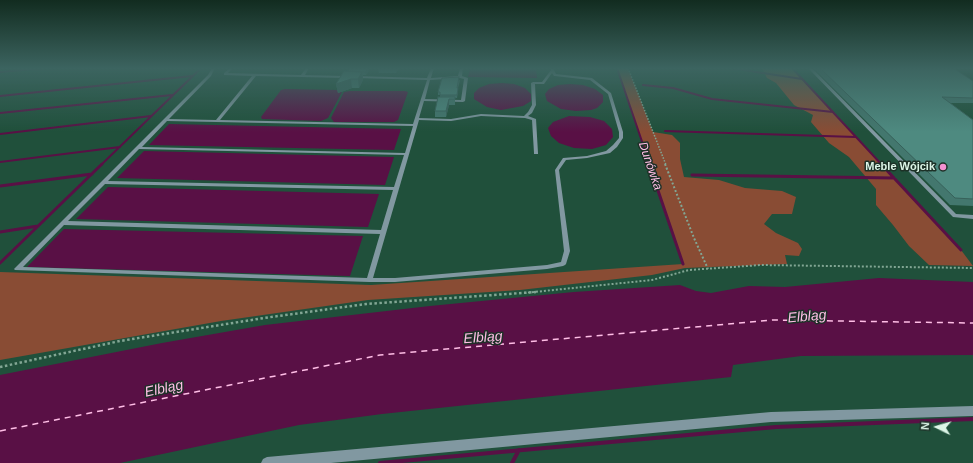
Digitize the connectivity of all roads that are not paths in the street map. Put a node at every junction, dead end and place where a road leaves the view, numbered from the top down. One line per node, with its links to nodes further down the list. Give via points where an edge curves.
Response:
1 (196, 90): 11 (lane)
2 (243, 90): 12 (lane)
3 (426, 90): 8 (lane)
4 (464, 90): 8 (lane, via 463,101)
5 (533, 90): 9 (lane, via 534,105)
6 (606, 90): 22 (lane, via 610,94 621,138 608,152 565,159 557,170 567,251 563,264)
7 (831, 90): 19 (lane, via 954,216)
8 (423, 100): 10 (lane)
9 (525, 117): 10 (lane, via 481,115 451,120); 15 (lane, via 534,119)
10 (417, 119): 13 (lane)
11 (166, 120): 12 (lane); 14 (lane)
12 (217, 121): 13 (lane)
13 (415, 125): 16 (lane)
14 (138, 148): 16 (lane); 17 (lane)
15 (536, 153)
16 (407, 154): 18 (lane)
17 (104, 182): 18 (lane); 20 (lane)
18 (396, 189): 21 (lane)
19 (973, 217)
20 (63, 223): 21 (lane); 22 (lane, via 17,269)
21 (383, 232): 22 (lane)
22 (369, 280)
23 (973, 411): 24 (street, via 771,417)
24 (267, 463)

